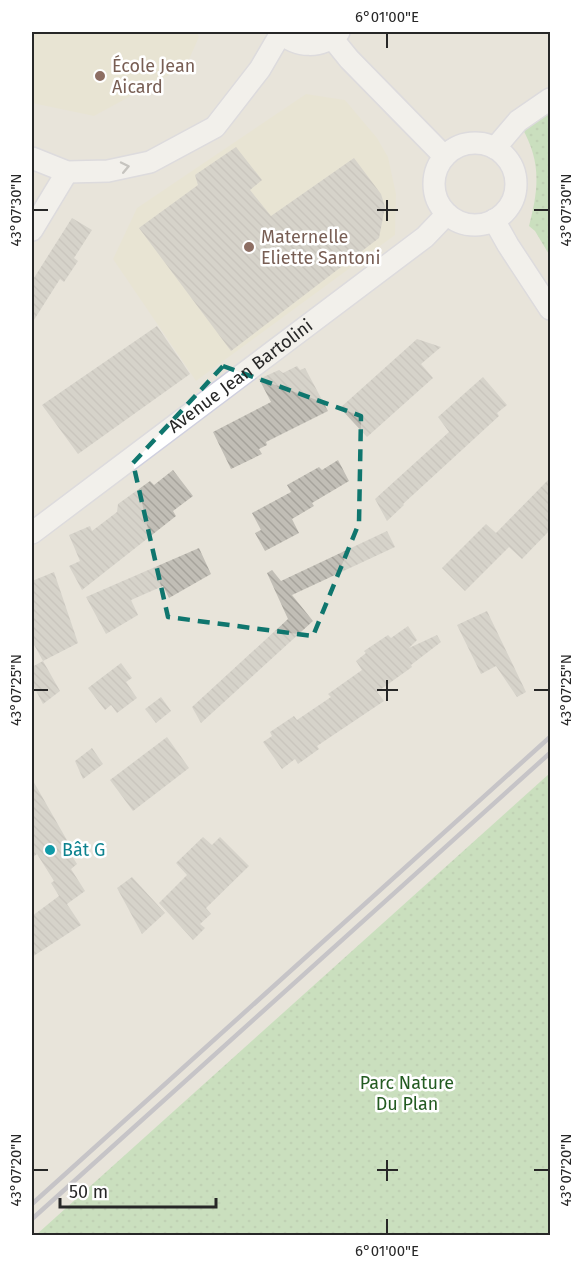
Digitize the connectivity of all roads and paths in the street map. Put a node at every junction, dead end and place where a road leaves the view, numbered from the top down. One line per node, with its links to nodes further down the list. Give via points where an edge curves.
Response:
1 (280, 32): 2 (street, via 290,40 313,45); 7 (street, one-way to 1, via 108,171 150,162 215,127 261,69)
2 (335, 35): 5 (street, via 349,59)
3 (550, 99): 4 (street, via 518,121)
4 (495, 148): 5 (street, via 465,144); 9 (street, via 511,164 516,184 510,206)
5 (444, 156): 8 (street, via 434,184 440,206)
6 (32, 158): 7 (street)
7 (67, 172): 10 (street)
8 (447, 214): 9 (street, via 465,224); 12 (street, Avenue Jean Bartolini, via 425,237)
9 (494, 220): 11 (street)
10 (32, 230)
11 (550, 309)
12 (32, 532)

